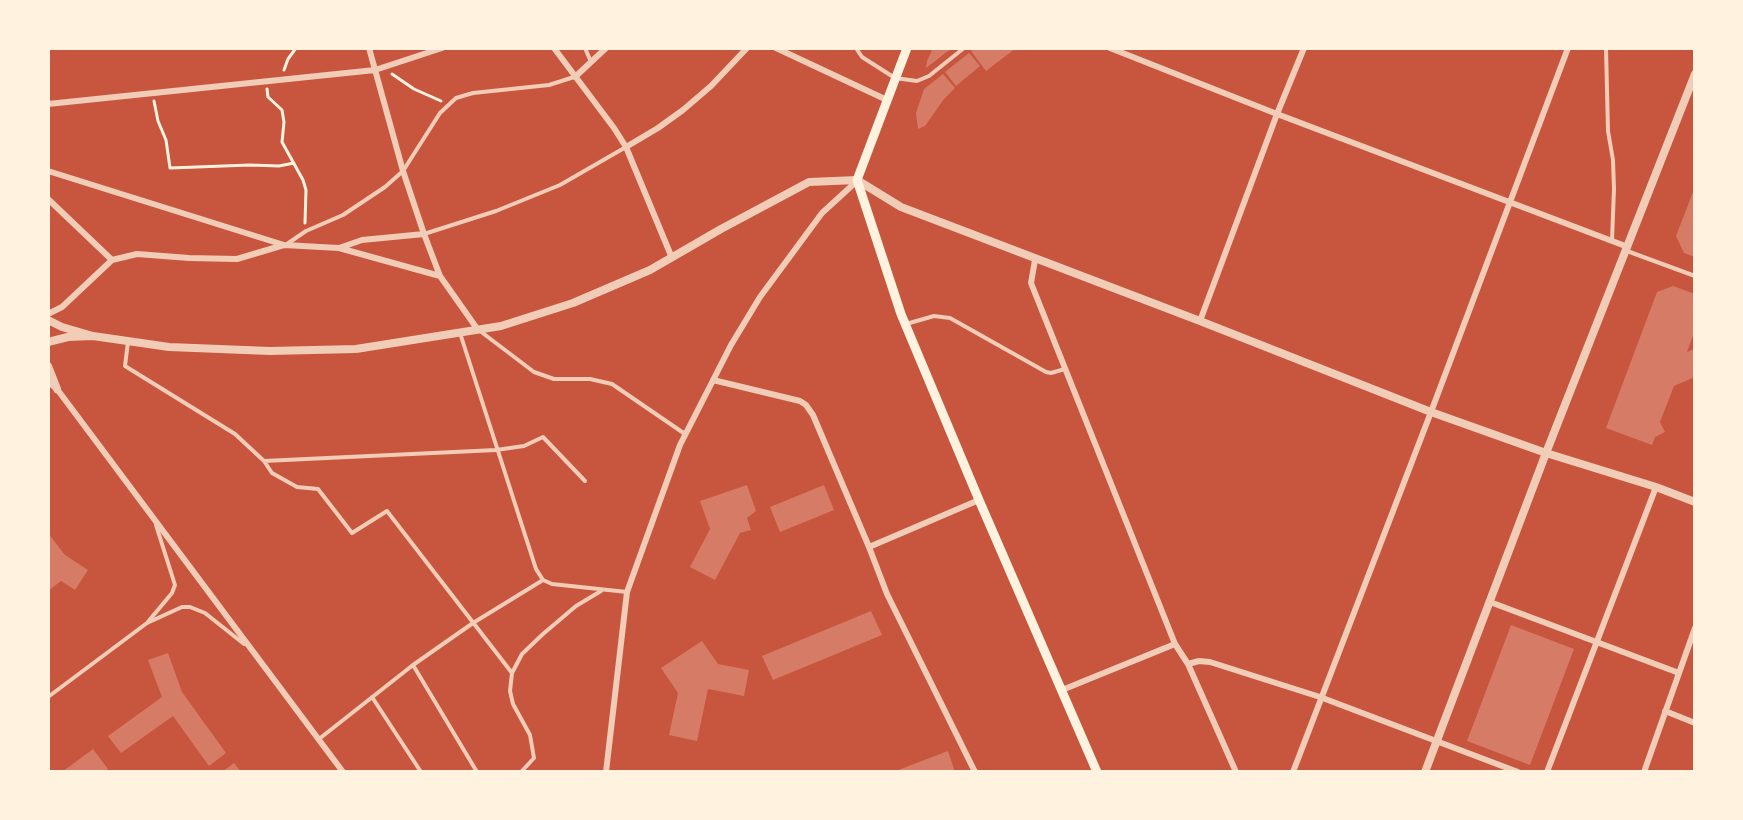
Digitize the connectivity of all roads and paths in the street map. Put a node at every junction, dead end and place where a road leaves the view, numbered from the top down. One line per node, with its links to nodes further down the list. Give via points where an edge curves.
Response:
1 (296, 48): 22 (path, via 284,68)
2 (369, 48): 18 (street)
3 (442, 48): 17 (street)
4 (554, 48): 20 (street)
5 (585, 48): 16 (lane)
6 (606, 48): 16 (street)
7 (747, 48): 29 (street, via 683,110)
8 (776, 48): 25 (street)
9 (856, 48): 21 (lane, via 862,57)
10 (908, 48): 21 (main road)
11 (964, 48): 21 (lane, via 929,76 917,81)
12 (1110, 48): 28 (street)
13 (1304, 48): 28 (street)
14 (1568, 48): 35 (street)
15 (1606, 48): 38 (lane, via 1614,189)
16 (591, 63): 20 (street)
17 (383, 68): 18 (street); 27 (path, via 414,89)
18 (375, 70): 22 (street); 32 (street)
19 (1695, 74): 41 (street)
20 (575, 77): 27 (lane, via 549,85 473,93); 29 (street)
21 (896, 78): 25 (main road)
22 (284, 80): 23 (street)
23 (265, 82): 24 (street); 30 (path, via 268,97 282,110 282,142)
24 (153, 93): 26 (street); 30 (path, via 170,168)
25 (887, 100): 33 (main road)
26 (48, 104)
27 (448, 104): 32 (lane)
28 (1277, 114): 35 (street); 49 (street)
29 (626, 147): 37 (lane, via 560,185); 42 (street)
30 (294, 163): 36 (path, via 306,190)
31 (48, 171): 39 (street)
32 (403, 171): 36 (lane, via 343,215); 37 (street)
33 (857, 180): 42 (street, via 809,182); 44 (street, via 901,207); 50 (main road); 58 (street, via 822,213 772,280)
34 (48, 199): 43 (street)
35 (1509, 202): 38 (street); 61 (street)
36 (306, 231): 39 (lane)
37 (424, 234): 40 (street, via 362,240); 45 (street)
38 (1612, 240): 41 (street)
39 (284, 245): 40 (street); 43 (street, via 237,259 137,254)
40 (339, 248): 45 (street)
41 (1627, 249): 46 (lane); 64 (street)
42 (672, 258): 51 (street, via 573,303)
43 (112, 260): 47 (street, via 62,307)
44 (1035, 260): 49 (street); 57 (street, via 1031,283)
45 (440, 276): 51 (street)
46 (1695, 276)
47 (48, 314)
48 (48, 320): 53 (street)
49 (1200, 321): 61 (street)
50 (905, 324): 57 (lane, via 934,316 950,318 1046,372); 68 (main road)
51 (478, 330): 52 (street); 62 (lane, via 534,372 555,379 590,379 612,384)
52 (459, 333): 55 (street, via 356,349 270,351); 63 (lane)
53 (93, 336): 54 (street); 55 (street)
54 (48, 342)
55 (128, 342): 65 (lane, via 125,366 235,434)
56 (48, 366): 60 (street)
57 (1065, 369): 80 (street)
58 (713, 380): 62 (street); 71 (street, via 800,401 810,410)
59 (48, 382): 60 (street)
60 (57, 389): 70 (street)
61 (1431, 412): 64 (street); 89 (street)
62 (686, 434): 74 (street)
63 (496, 450): 65 (lane); 66 (lane, via 524,446 543,437); 72 (lane)
64 (1546, 453): 67 (street); 75 (street)
65 (264, 461): 77 (lane, via 272,473 297,487 318,489 352,533 387,511)
66 (585, 481)
67 (1656, 487): 69 (street); 79 (street)
68 (979, 500): 71 (street); 86 (main road)
69 (1695, 502)
70 (154, 519): 76 (lane, via 175,585); 81 (street)
71 (869, 548): 99 (street, via 887,594)
72 (543, 580): 73 (lane); 77 (lane)
73 (602, 590): 74 (lane); 84 (lane, via 543,634 522,654)
74 (627, 592): 98 (street)
75 (1490, 602): 79 (street); 93 (street)
76 (147, 623): 81 (lane, via 190,607 205,613); 87 (lane)
77 (473, 623): 83 (lane); 84 (lane)
78 (1695, 628): 85 (street)
79 (1597, 642): 85 (street); 105 (street)
80 (1175, 644): 82 (street); 86 (street)
81 (250, 648): 92 (street)
82 (1188, 664): 89 (street, via 1210,662); 101 (street)
83 (413, 665): 88 (lane); 96 (lane)
84 (512, 673): 97 (lane, via 513,704 530,735 534,758)
85 (1679, 673): 90 (street)
86 (1062, 690): 100 (main road)
87 (48, 697)
88 (372, 697): 92 (lane); 95 (lane)
89 (1320, 697): 93 (street); 102 (street)
90 (1665, 711): 91 (street); 106 (street)
91 (1695, 723)
92 (318, 739): 94 (street)
93 (1438, 741): 103 (street); 104 (street)
94 (343, 772)
95 (421, 772)
96 (477, 772)
97 (520, 772)
98 (606, 772)
99 (975, 772)
100 (1097, 772)
101 (1236, 772)
102 (1293, 772)
103 (1425, 772)
104 (1518, 772)
105 (1547, 772)
106 (1644, 772)

